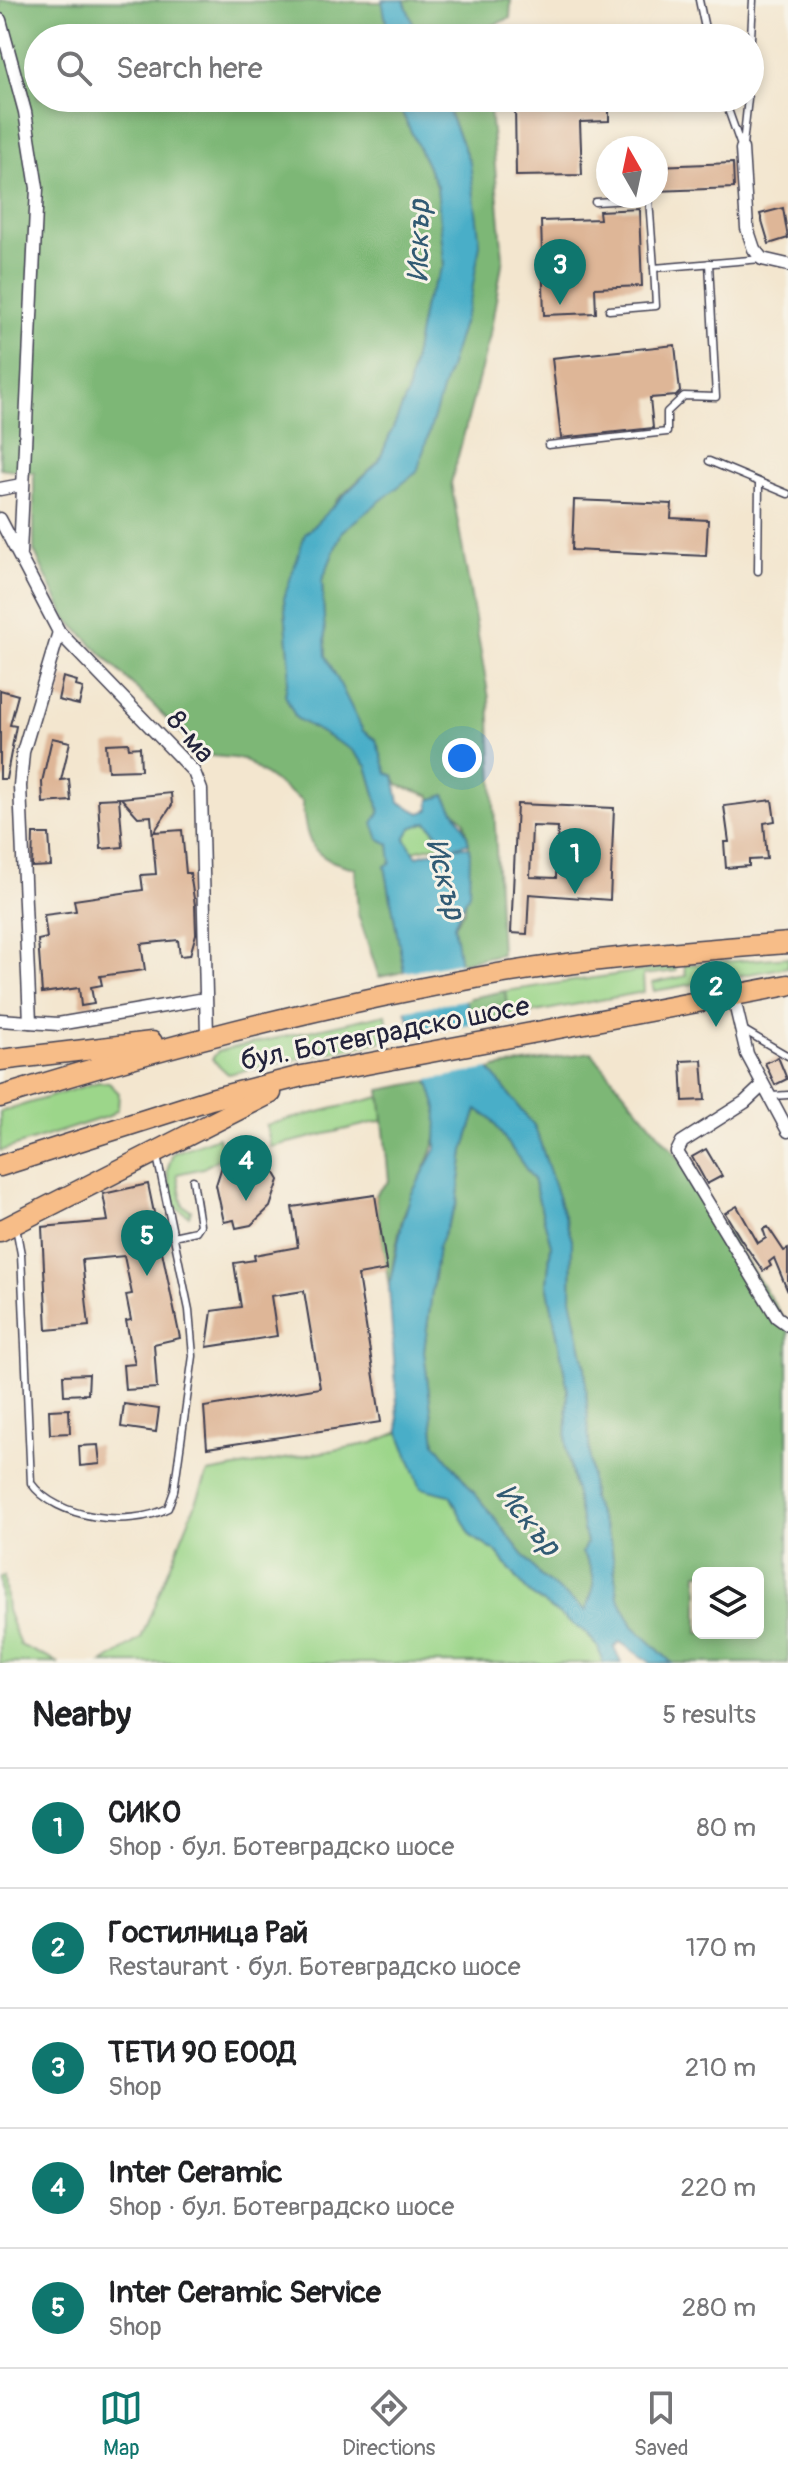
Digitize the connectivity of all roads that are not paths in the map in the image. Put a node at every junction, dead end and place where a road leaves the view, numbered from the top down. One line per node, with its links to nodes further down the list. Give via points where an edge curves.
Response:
1 (699, 0): 4 (lane)
2 (753, 0): 5 (lane)
3 (0, 20): 6 (street)
4 (704, 24)
5 (752, 24)
6 (24, 108)
7 (25, 112): 20 (street, via 37,188)
8 (729, 112): 10 (lane)
9 (746, 112): 10 (lane)
10 (742, 149): 12 (street, via 747,228)
11 (595, 202): 15 (lane, via 649,199)
12 (762, 259): 13 (lane); 14 (street)
13 (709, 263): 15 (lane); 17 (lane, via 716,397 684,396 667,412 667,432)
14 (788, 265)
15 (654, 268): 16 (lane, via 656,306)
16 (609, 310)
17 (548, 445)
18 (709, 461): 19 (lane)
19 (759, 484): 22 (lane); 25 (lane)
20 (21, 485): 21 (street); 24 (street)
21 (0, 489)
22 (788, 494)
23 (0, 519): 24 (street, 8-ма)
24 (20, 556): 26 (street, 8-ма)
25 (758, 571)
26 (59, 632): 30 (street, 8-ма, via 194,772 201,790); 32 (street, via 23,752 20,786)
27 (788, 943): 34 (main road, бул. Ботевградско шосе, via 485,976)
28 (788, 985): 29 (main road, бул. Ботевградско шосе)
29 (733, 995): 33 (street); 37 (main road, бул. Ботевградско шосе)
30 (205, 999): 32 (street, via 58,1024); 34 (street, 8-ма)
31 (0, 1020): 32 (street)
32 (30, 1022)
33 (739, 1027): 35 (lane); 38 (street)
34 (207, 1035): 36 (main road); 40 (main road, бул. Ботевградско шосе)
35 (788, 1056)
36 (0, 1060)
37 (302, 1076): 42 (main road); 43 (main road, бул. Ботевградско шосе)
38 (767, 1091): 39 (lane); 41 (street); 47 (street, via 682,1142 677,1152 732,1247 777,1317)
39 (788, 1095)
40 (0, 1097)
41 (788, 1131)
42 (156, 1152): 45 (main road); 46 (lane)
43 (0, 1166)
44 (193, 1180): 46 (lane, via 200,1225 196,1231)
45 (7, 1227): 46 (lane, via 21,1254 31,1483 41,1497 69,1513 93,1516 153,1516 168,1508 174,1491 193,1356)
46 (173, 1236)
47 (788, 1325)

